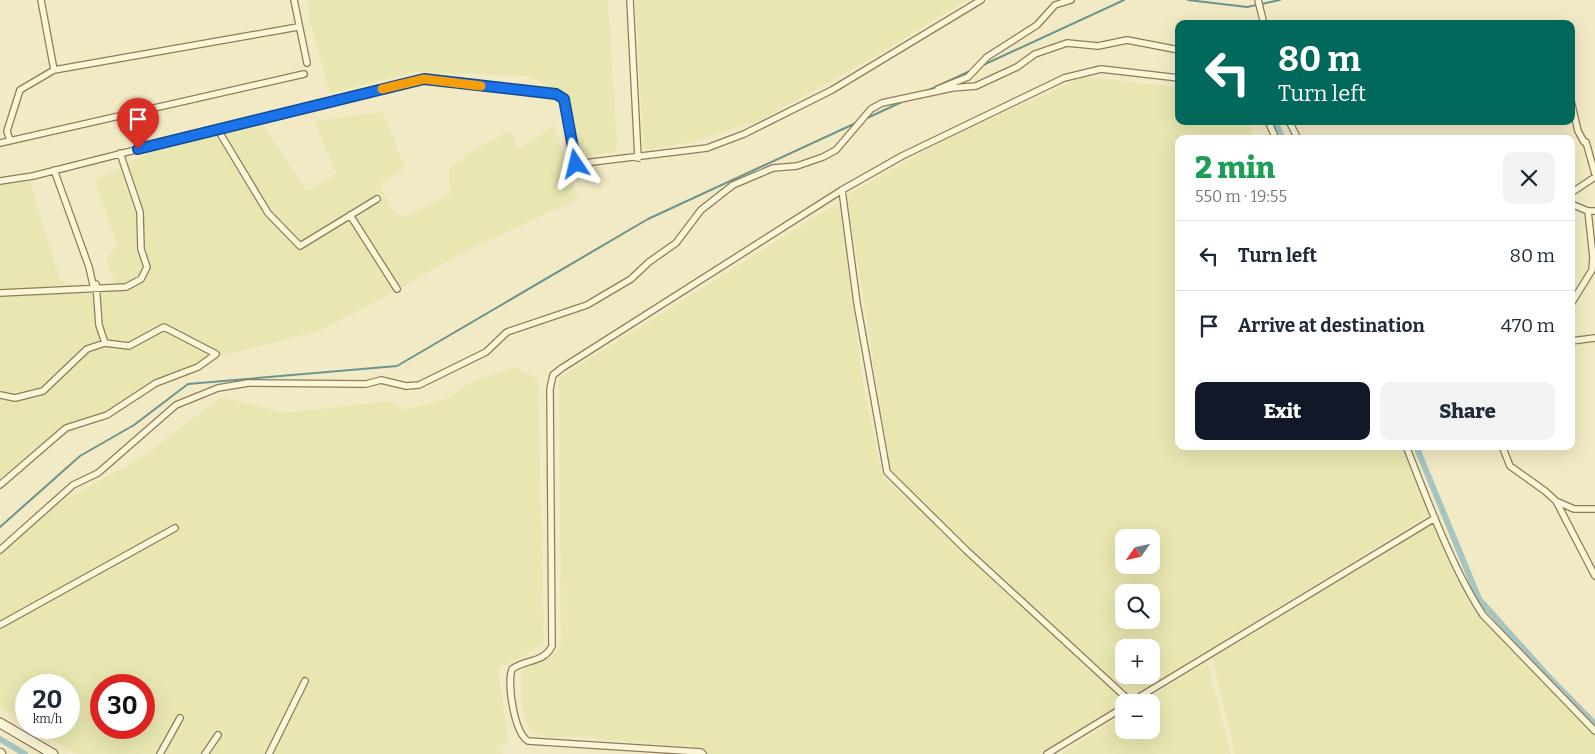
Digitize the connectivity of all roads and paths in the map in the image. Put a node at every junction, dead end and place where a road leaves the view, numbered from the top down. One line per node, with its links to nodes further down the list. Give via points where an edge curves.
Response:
1 (41, 0): 13 (street)
2 (294, 0): 10 (street)
3 (630, 0): 22 (street)
4 (981, 0): 22 (street, via 832,90 744,134 707,148)
5 (1071, 0): 16 (street, via 1055,5 1048,16 987,57 968,77)
6 (1258, 0): 7 (street)
7 (1262, 17): 8 (street); 9 (street)
8 (1260, 20)
9 (1263, 20)
10 (298, 27): 12 (street); 13 (street)
11 (1175, 49): 16 (street, via 1127,40 1098,46 1067,43 1035,54 1017,67 976,86)
12 (307, 63)
13 (54, 70): 19 (street, via 20,90 7,131)
14 (304, 74): 19 (street)
15 (1175, 78): 26 (street, via 1101,69 1064,78 902,156)
16 (931, 92): 48 (street, via 882,103 871,109 836,150 823,157 797,166 773,168 733,185 701,210 676,243 631,279 587,305 507,332 486,352 419,385 406,386 382,380 366,384 248,383 218,388 176,405 98,473 73,485)
17 (1575, 118): 24 (street, via 1578,131 1586,142)
18 (218, 130): 21 (street); 22 (street, via 424,79 556,94 564,99 576,164); 32 (street, via 268,213 300,246)
19 (10, 141): 20 (street)
20 (0, 143)
21 (120, 153): 23 (street); 34 (street, via 140,212 141,250 147,267 141,279 126,287)
22 (638, 158)
23 (54, 170): 25 (street); 34 (street)
24 (1595, 176): 27 (street)
25 (0, 181)
26 (842, 190): 52 (street, via 857,303 887,472 966,550); 63 (street, via 553,375 550,389 552,646 548,654 512,669 509,684 518,730 528,740)
27 (1575, 190)
28 (378, 199): 32 (street)
29 (1575, 206): 30 (street)
30 (1588, 211): 31 (street); 36 (street, via 1592,270)
31 (1595, 211)
32 (350, 215): 33 (street)
33 (397, 289)
34 (96, 290): 35 (street); 39 (street, via 99,325)
35 (0, 293)
36 (1575, 298)
37 (1595, 338): 38 (street)
38 (1575, 340)
39 (105, 343): 40 (street, via 87,349 43,391 14,398); 43 (street, via 129,346 164,327 216,354 198,367 156,383 107,415 66,428)
40 (0, 395)
41 (1408, 450): 46 (street)
42 (1504, 450): 44 (street, via 1510,466)
43 (0, 485)
44 (1556, 501): 45 (street, via 1574,509); 49 (street)
45 (1595, 509)
46 (1435, 518): 53 (street); 57 (street, via 1483,615)
47 (176, 528): 50 (street)
48 (0, 550)
49 (1595, 576)
50 (0, 625)
51 (306, 681): 62 (street)
52 (1122, 694)
53 (1144, 694)
54 (1115, 712): 64 (street)
55 (180, 718): 60 (street)
56 (0, 723): 59 (street)
57 (1595, 731)
58 (218, 735): 61 (street)
59 (53, 754)
60 (160, 754)
61 (205, 754)
62 (269, 754)
63 (703, 754)
64 (1047, 754)

